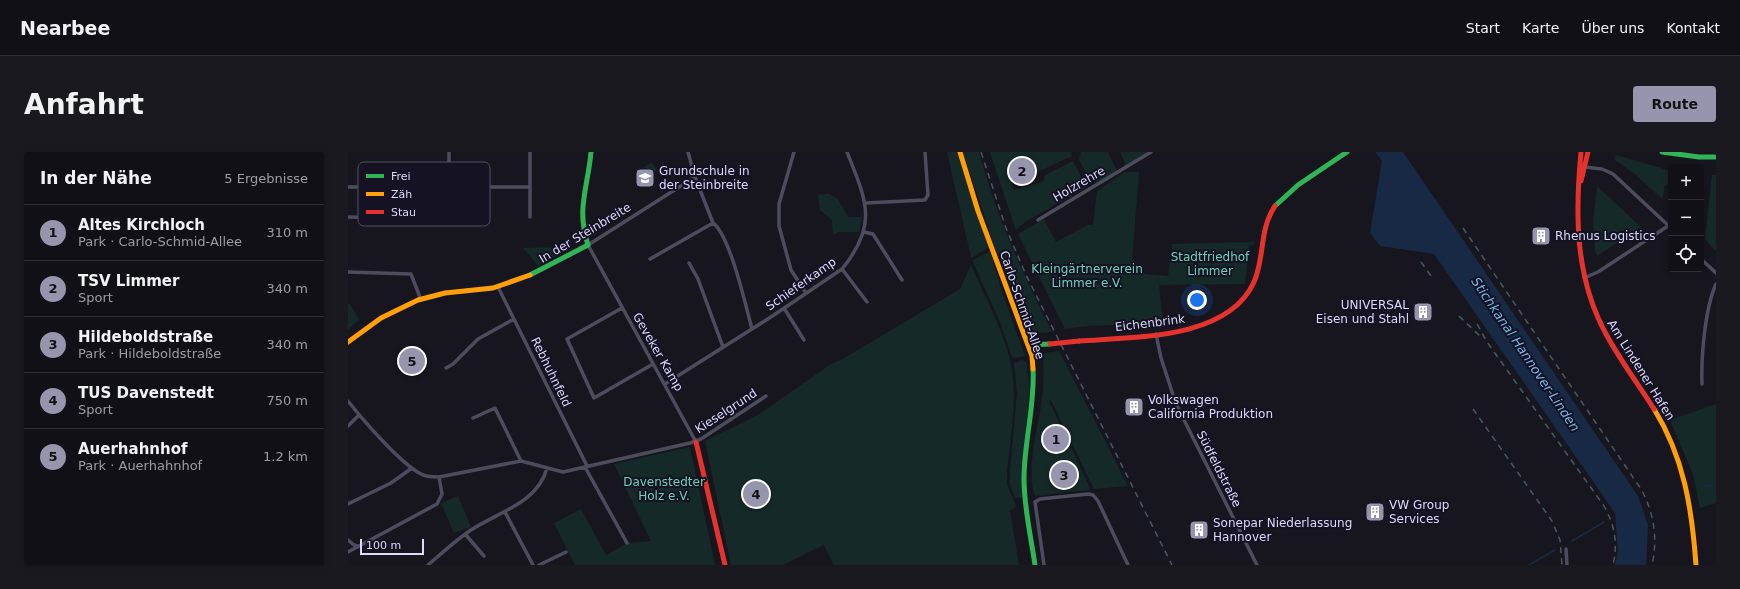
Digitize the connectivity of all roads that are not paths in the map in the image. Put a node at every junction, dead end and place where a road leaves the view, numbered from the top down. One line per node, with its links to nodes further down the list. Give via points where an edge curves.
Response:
1 (530, 152): 18 (street)
2 (590, 152): 30 (street, Geveker Kamp, via 580,209)
3 (688, 152): 15 (street)
4 (794, 152): 41 (street, via 779,204 779,226 791,270)
5 (847, 152): 21 (street, Schieferkamp)
6 (925, 152): 21 (street, via 928,195 925,200)
7 (960, 152): 51 (street, Carlo-Schmid-Allee, via 978,210)
8 (1151, 152): 25 (street, Holzrehre)
9 (1347, 152): 48 (street, Eichenbrink, via 1296,187 1275,206 1264,229 1254,282 1240,304 1226,316 1208,324)
10 (1581, 152): 16 (street, Am Lindener Hafen)
11 (1588, 152): 14 (street, Am Lindener Hafen)
12 (1662, 152): 13 (street)
13 (1716, 157)
14 (1585, 167): 16 (street, Am Lindener Hafen); 27 (street, via 1602,169 1613,174)
15 (695, 177): 26 (street); 30 (street, In der Steinbreite)
16 (1579, 184): 37 (street, Am Lindener Hafen, via 1577,227)
17 (490, 186): 18 (street)
18 (530, 186): 22 (street)
19 (348, 187): 20 (street)
20 (358, 187)
21 (866, 203): 29 (street, Schieferkamp)
22 (530, 216)
23 (348, 217): 24 (street)
24 (358, 217)
25 (1038, 220)
26 (713, 223): 31 (street); 47 (street, via 728,246)
27 (1668, 225)
28 (1668, 228): 37 (street)
29 (864, 232): 34 (street, Schieferkamp, via 858,247); 38 (street, via 873,234)
30 (588, 245): 40 (street, In der Steinbreite, via 549,268); 44 (street, Geveker Kamp)
31 (650, 259)
32 (1704, 262): 36 (street)
33 (690, 263): 52 (street)
34 (842, 268): 41 (street, Schieferkamp); 43 (street)
35 (348, 272): 42 (street, via 411,274)
36 (1716, 273)
37 (1584, 278): 87 (street, Am Lindener Hafen, via 1606,336 1662,422 1679,459 1692,510)
38 (902, 280)
39 (1716, 284): 56 (street, via 1710,303)
40 (498, 287): 42 (street, In der Steinbreite, via 444,293); 46 (street, Rebhuhnfeld)
41 (806, 293): 45 (street, Schieferkamp)
42 (421, 300): 50 (street, In der Steinbreite, via 386,314)
43 (867, 302)
44 (622, 308): 53 (street, Geveker Kamp); 53 (street, via 567,339 594,398)
45 (784, 308): 47 (street, Schieferkamp); 49 (street)
46 (514, 319): 54 (street, via 478,339); 64 (street, Rebhuhnfeld)
47 (752, 329): 52 (street, Schieferkamp)
48 (1156, 334): 51 (street, Eichenbrink, bridge); 85 (street, Südfeldstraße, via 1176,404)
49 (804, 340)
50 (348, 342)
51 (1028, 345): 82 (street, Carlo-Schmid-Allee, via 1034,385 1024,479)
52 (723, 347): 55 (street, Schieferkamp)
53 (654, 364): 55 (street, Geveker Kamp)
54 (446, 368)
55 (665, 384): 62 (street, Geveker Kamp)
56 (1702, 384)
57 (766, 396): 62 (street, Kieselgrund)
58 (348, 401): 59 (street)
59 (359, 415): 61 (street); 65 (street)
60 (473, 418): 63 (street, via 495,408)
61 (348, 426)
62 (696, 442): 64 (street); 81 (street, Geveker Kamp)
63 (521, 461): 66 (street); 67 (street)
64 (586, 467): 66 (street, via 563,472); 72 (street, Rebhuhnfeld)
65 (412, 468): 67 (street, via 426,476); 68 (street, via 391,483)
66 (547, 468): 69 (street, via 537,489)
67 (439, 477): 73 (street, via 442,494 437,504)
68 (348, 504)
69 (506, 512): 70 (street); 79 (street)
70 (465, 534): 77 (street); 78 (street)
71 (348, 540): 73 (street)
72 (627, 543)
73 (358, 546): 75 (street)
74 (1566, 549): 86 (street)
75 (348, 552)
76 (566, 552): 80 (street)
77 (484, 556)
78 (428, 565)
79 (534, 565)
80 (540, 565)
81 (724, 565)
82 (1035, 565)
83 (1044, 565): 84 (street, via 1035,502 1040,499 1088,494 1093,495 1098,501)
84 (1128, 565)
85 (1257, 565)
86 (1567, 565)
87 (1696, 565)

